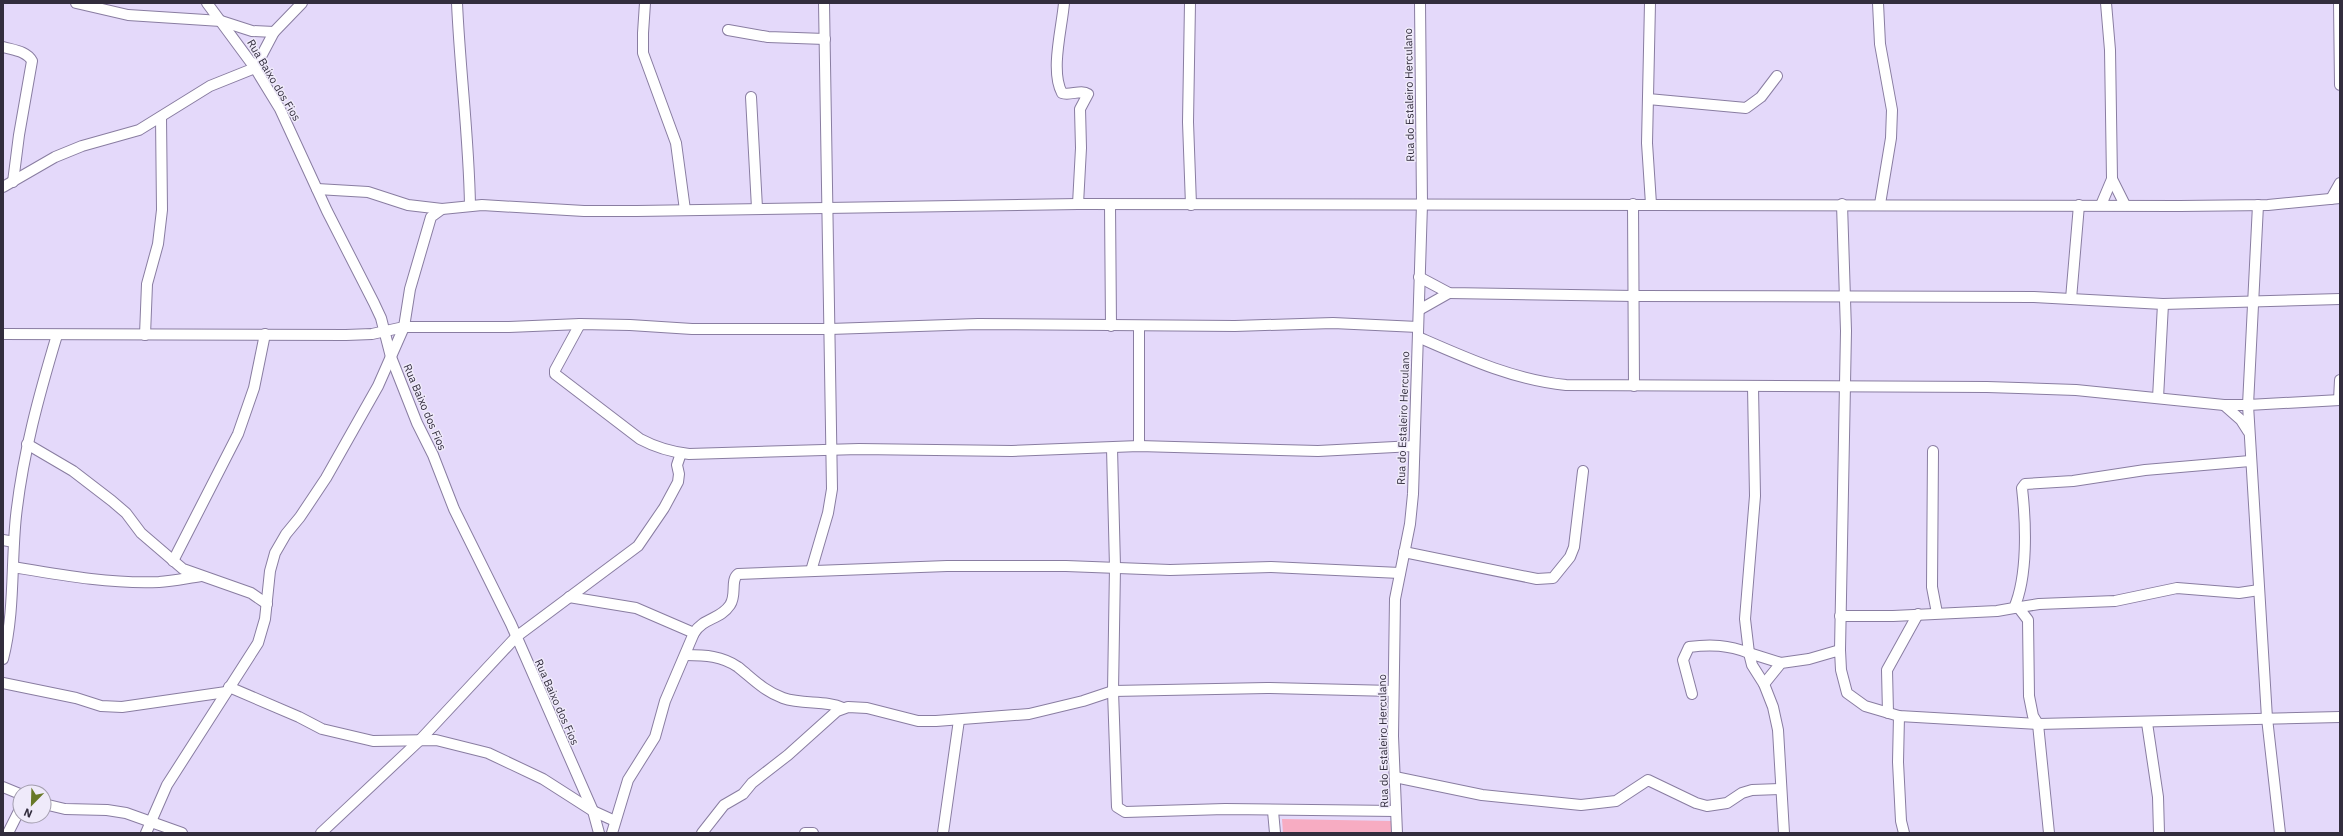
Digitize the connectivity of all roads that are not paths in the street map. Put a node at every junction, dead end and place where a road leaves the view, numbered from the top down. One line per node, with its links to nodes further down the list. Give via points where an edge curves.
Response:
1 (76, 3): 14 (street, via 128,15)
2 (207, 3): 14 (street, Rua Baixo dos Fios)
3 (302, 3): 16 (street)
4 (457, 3): 41 (street, via 458,46 470,162)
5 (645, 3): 47 (street, via 643,53 676,143)
6 (824, 3): 17 (street)
7 (1064, 3): 31 (street, via 1057,59 1059,87 1066,95 1082,92 1088,94 1080,109)
8 (1190, 3): 38 (street, via 1188,122)
9 (1420, 3): 32 (street, Rua do Estaleiro Herculano)
10 (1650, 3): 23 (street)
11 (1878, 3): 36 (street, via 1880,44 1892,110 1891,138)
12 (2106, 3): 25 (street, via 2110,50)
13 (2339, 3): 21 (street)
14 (221, 21): 16 (street, via 252,31); 19 (street, Rua Baixo dos Fios)
15 (728, 30): 17 (street, via 768,37)
16 (274, 32): 19 (street)
17 (825, 39): 46 (street)
18 (3, 47): 26 (street, via 23,52 30,56 32,61)
19 (255, 68): 24 (street, via 210,86); 29 (street, Rua Baixo dos Fios, via 280,109)
20 (1777, 76): 23 (street, via 1761,97 1746,108)
21 (2340, 85)
22 (751, 97): 45 (street)
23 (1648, 99): 34 (street, via 1647,143)
24 (161, 117): 26 (street, via 139,130 82,146 55,157); 67 (street, via 161,217 158,244 147,284)
25 (2112, 179): 42 (street); 43 (street)
26 (13, 182): 28 (street)
27 (2340, 183): 30 (street)
28 (3, 187)
29 (317, 189): 44 (street, via 368,192 408,205); 63 (street, Rua Baixo dos Fios, via 374,303)
30 (2336, 198): 40 (street)
31 (1078, 204): 37 (street); 46 (street)
32 (1422, 204): 33 (street); 38 (street); 48 (street, Rua do Estaleiro Herculano)
33 (1633, 204): 34 (street); 50 (street)
34 (1651, 204): 35 (street)
35 (1842, 204): 36 (street); 51 (street)
36 (1880, 204): 39 (street)
37 (1110, 205): 38 (street); 58 (street)
38 (1191, 205)
39 (2079, 205): 42 (street); 52 (street)
40 (2258, 205): 43 (street); 54 (street)
41 (470, 206): 44 (street); 47 (street, via 584,211)
42 (2101, 206): 43 (street)
43 (2125, 206)
44 (442, 208): 60 (street, via 428,223 407,304)
45 (757, 208): 46 (street); 47 (street)
46 (828, 209): 61 (street)
47 (685, 210)
48 (1419, 277): 49 (street); 56 (street, Rua do Estaleiro Herculano)
49 (1449, 293): 50 (street); 56 (street)
50 (1634, 296): 51 (street); 70 (street)
51 (1846, 296): 52 (street); 72 (street)
52 (2071, 299): 55 (street)
53 (2340, 299): 54 (street)
54 (2255, 302): 55 (street); 76 (street)
55 (2163, 304): 73 (street)
56 (1419, 310): 62 (street, Rua do Estaleiro Herculano)
57 (580, 324): 60 (street, via 509,328); 61 (street, via 692,329); 84 (street, via 555,374 640,439 653,446)
58 (1111, 326): 59 (street); 61 (street, via 978,324)
59 (1139, 326): 62 (street, via 1333,323); 79 (street)
60 (404, 327): 63 (street); 68 (street)
61 (830, 329): 82 (street)
62 (1418, 332): 70 (street, via 1456,354 1540,382); 80 (street, Rua do Estaleiro Herculano)
63 (384, 333): 66 (street); 68 (street, Rua Baixo dos Fios)
64 (3, 334): 65 (street)
65 (57, 334): 67 (street); 78 (street)
66 (265, 334): 67 (street); 90 (street, via 254,388 238,434)
67 (145, 335)
68 (391, 357): 98 (street, via 359,422 326,478 275,553 270,570); 106 (street, Rua Baixo dos Fios, via 454,508 495,587)
69 (2340, 380): 74 (street)
70 (1634, 386): 71 (street)
71 (1753, 387): 72 (street); 108 (street, via 1755,496 1745,619)
72 (1845, 387): 73 (street, via 2076,390); 103 (street)
73 (2158, 398): 75 (street)
74 (2339, 400): 76 (street)
75 (2224, 405): 76 (street); 77 (street, via 2241,420)
76 (2248, 406): 77 (street)
77 (2248, 431): 85 (street)
78 (27, 444): 88 (street); 90 (street, via 73,471 112,501 126,513 141,533)
79 (1139, 446): 80 (street, via 1318,451); 81 (street)
80 (1414, 446): 89 (street, Rua do Estaleiro Herculano, via 1413,494)
81 (1112, 448): 82 (street, via 1012,451); 92 (street)
82 (832, 449): 84 (street); 93 (street, via 831,501)
83 (1934, 451): 101 (street, via 1932,587)
84 (681, 453): 97 (street, via 677,464 678,482 642,540 618,562)
85 (2250, 461): 96 (street); 100 (street, via 2025,484 2022,488 2024,540)
86 (1583, 470): 89 (street, via 1574,547 1570,557 1553,578 1537,579)
87 (3, 540): 88 (street)
88 (14, 542): 91 (street)
89 (1404, 552): 94 (street, Rua do Estaleiro Herculano)
90 (174, 561): 95 (street, via 183,569)
91 (13, 567): 95 (street, via 124,582 160,582); 110 (street, via 9,627)
92 (1115, 567): 93 (street, via 947,566); 94 (street, via 1186,570 1271,567); 115 (street)
93 (811, 571): 105 (street, via 736,574 735,595 731,604 724,612 699,625)
94 (1400, 573): 116 (street, Rua do Estaleiro Herculano, via 1395,599)
95 (202, 576): 98 (street, via 251,593)
96 (2259, 590): 99 (street, via 2239,593 2176,588 2103,603); 122 (street)
97 (569, 598): 105 (street, via 636,608); 106 (street)
98 (267, 604): 114 (street, via 258,643)
99 (2039, 604): 100 (street); 104 (street)
100 (2019, 607): 101 (street, via 1983,612); 104 (street)
101 (1937, 612): 102 (street)
102 (1918, 614): 103 (street, via 1860,618); 119 (street, via 1887,670)
103 (1840, 616): 107 (street)
104 (2028, 620): 125 (street, via 2029,696 2033,716)
105 (694, 633): 109 (street)
106 (516, 637): 126 (street); 130 (street, Rua Baixo dos Fios)
107 (1840, 650): 111 (street, via 1809,659); 119 (street, via 1841,670 1847,693 1865,706)
108 (1749, 653): 111 (street); 113 (street, via 1752,665); 117 (street, via 1729,646 1689,647 1683,660)
109 (686, 654): 118 (street, via 723,659 738,667 764,689 784,698 805,704); 134 (street, via 665,701 655,737 628,780)
110 (3, 659)
111 (1781, 663): 113 (street)
112 (3, 683): 114 (street, via 76,698 101,706 122,707)
113 (1764, 684): 128 (street, via 1778,730)
114 (228, 689): 126 (street, via 299,717 322,729 373,741); 133 (street, via 167,785)
115 (1113, 691): 116 (street, via 1267,688); 123 (street, via 1029,714); 131 (street, via 1115,793 1119,810)
116 (1393, 691): 127 (street, Rua do Estaleiro Herculano)
117 (1692, 694)
118 (843, 708): 123 (street, via 867,708 924,722); 142 (street, via 752,783 743,794 724,805)
119 (1888, 713): 120 (street)
120 (1899, 716): 125 (street); 149 (street, via 1898,762)
121 (2340, 717): 122 (street)
122 (2267, 718): 124 (street); 152 (street)
123 (959, 720): 145 (street)
124 (2148, 723): 125 (street); 151 (street, via 2158,797)
125 (2038, 724): 150 (street)
126 (420, 740): 130 (street, via 450,743 507,761 552,784); 139 (street)
127 (1395, 778): 128 (street, via 1482,795 1568,805 1616,801 1648,780 1707,806 1727,802 1752,790); 132 (street, Rua do Estaleiro Herculano)
128 (1780, 790): 148 (street)
129 (52, 806): 133 (street, via 76,810 107,810)
130 (593, 811): 134 (street); 140 (street, Rua Baixo dos Fios)
131 (1273, 811): 132 (street); 146 (street)
132 (1396, 811): 147 (street, Rua do Estaleiro Herculano)
133 (151, 821): 137 (street); 138 (street)
134 (615, 821): 141 (street)
135 (12, 824): 136 (street)
136 (8, 833)
137 (146, 833)
138 (182, 833)
139 (321, 833)
140 (599, 833)
141 (612, 833)
142 (702, 833)
143 (805, 833): 144 (street)
144 (813, 833)
145 (944, 833)
146 (1275, 833)
147 (1397, 833)
148 (1784, 833)
149 (1904, 833)
150 (2049, 833)
151 (2159, 833)
152 (2280, 833)

